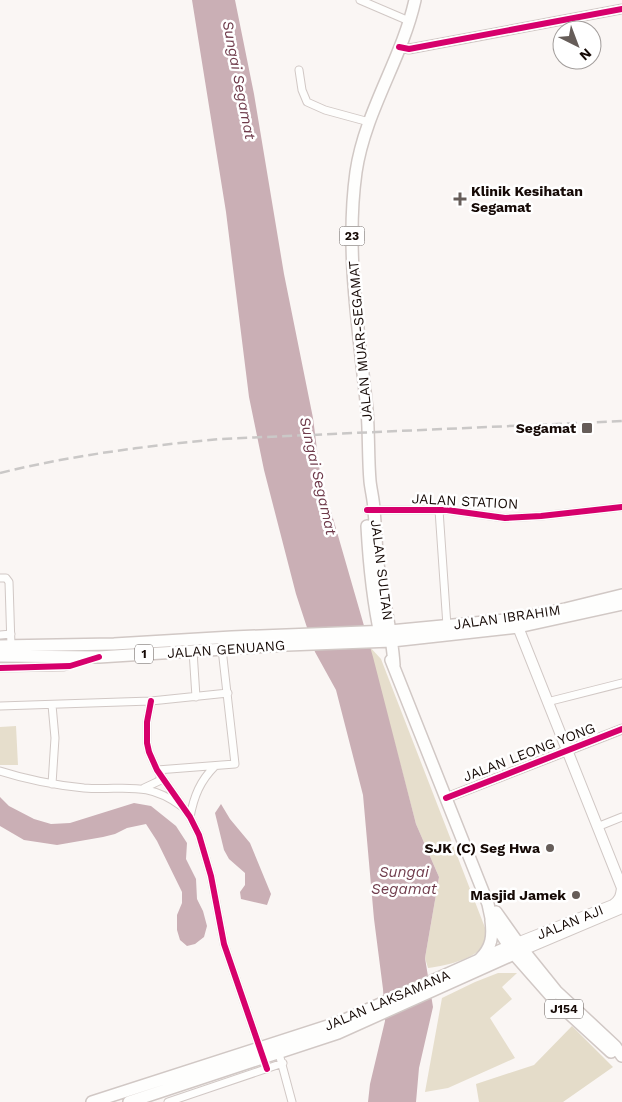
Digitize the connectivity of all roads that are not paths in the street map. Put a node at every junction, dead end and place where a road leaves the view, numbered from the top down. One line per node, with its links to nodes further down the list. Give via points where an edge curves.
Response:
1 (360, 0): 4 (street)
2 (415, 0): 4 (main road, JALAN MUAR-SEGAMAT / 23)
3 (622, 9): 5 (street, via 409,49)
4 (409, 21): 5 (main road, JALAN MUAR-SEGAMAT / 23)
5 (400, 47): 7 (main road, JALAN MUAR-SEGAMAT / 23)
6 (299, 70): 7 (street, via 307,102)
7 (369, 122): 8 (main road, JALAN MUAR-SEGAMAT / 23, via 356,172 352,239)
8 (370, 482): 10 (main road, JALAN SULTAN / 23)
9 (622, 508): 11 (street, JALAN STATION, via 505,518)
10 (370, 510): 11 (street, JALAN STATION); 18 (main road, JALAN SULTAN / 23, via 368,550)
11 (439, 510): 15 (street)
12 (0, 578): 20 (street, via 9,582)
13 (622, 595): 15 (main road, JALAN IBRAHIM / 1, via 523,618)
14 (622, 604): 16 (main road, JALAN IBRAHIM / 1)
15 (447, 626): 18 (main road, JALAN IBRAHIM / 1)
16 (518, 627): 18 (main road, JALAN IBRAHIM / 1); 34 (main road)
17 (0, 635): 20 (street)
18 (381, 637): 19 (main road, JALAN GENUANG / 1); 44 (main road, JALAN SULTAN / 23)
19 (285, 640): 21 (main road, JALAN GENUANG / 1, via 232,637); 23 (main road, JALAN GENUANG / 1)
20 (8, 642): 22 (main road, JALAN GENUANG / 1)
21 (140, 643): 22 (main road, JALAN GENUANG / 1); 25 (main road, via 143,651)
22 (114, 644): 27 (main road, via 121,651)
23 (222, 649): 24 (main road, JALAN GENUANG / 1); 31 (street)
24 (193, 651): 25 (main road, JALAN GENUANG / 1); 32 (street)
25 (149, 654): 27 (main road, JALAN GENUANG / 1)
26 (0, 656): 28 (main road, JALAN GENUANG / 1)
27 (114, 656): 28 (main road, JALAN GENUANG / 1)
28 (99, 657): 29 (street, via 64,667)
29 (0, 668)
30 (622, 683): 34 (street)
31 (228, 693): 32 (street); 39 (street, via 235,764)
32 (196, 697): 33 (street)
33 (150, 701): 35 (street); 41 (street, via 147,743)
34 (547, 702): 38 (main road)
35 (52, 705): 36 (street); 42 (street, via 55,738)
36 (0, 706)
37 (622, 729): 38 (street, JALAN LEONG YONG)
38 (567, 750): 44 (street, JALAN LEONG YONG); 48 (main road)
39 (215, 766): 41 (street); 46 (street, via 198,787)
40 (0, 771): 42 (street)
41 (159, 773): 43 (street, via 159,781); 45 (street)
42 (52, 784): 43 (street)
43 (143, 788): 45 (street, via 162,794)
44 (446, 798): 50 (main road, JALAN SULTAN / 23)
45 (183, 808): 46 (street)
46 (190, 817): 58 (street, via 207,857 224,944)
47 (622, 817): 48 (street)
48 (597, 827): 49 (main road)
49 (622, 888): 53 (main road, JALAN AJI, via 618,901 613,905)
50 (488, 904): 52 (main road, JALAN SULTAN / 23); 53 (main road, JALAN SULTAN / 23, via 498,914)
51 (622, 908): 53 (main road, JALAN AJI)
52 (491, 918): 53 (main road, JALAN SULTAN / 23); 54 (main road, via 492,940)
53 (516, 949): 54 (main road, JALAN LAKSAMANA); 55 (main road, J154); 57 (main road, J154, via 615,1046)
54 (481, 964): 55 (main road, via 513,966); 56 (main road, JALAN LAKSAMANA)
55 (534, 977): 57 (main road, J154, via 592,1035 611,1052)
56 (279, 1053): 58 (main road, JALAN LAKSAMANA); 62 (street)
57 (621, 1056)
58 (263, 1058): 59 (main road, JALAN LAKSAMANA); 60 (main road, JALAN LAKSAMANA); 61 (street)
59 (92, 1102)
60 (129, 1102)
61 (168, 1102)
62 (292, 1102)

